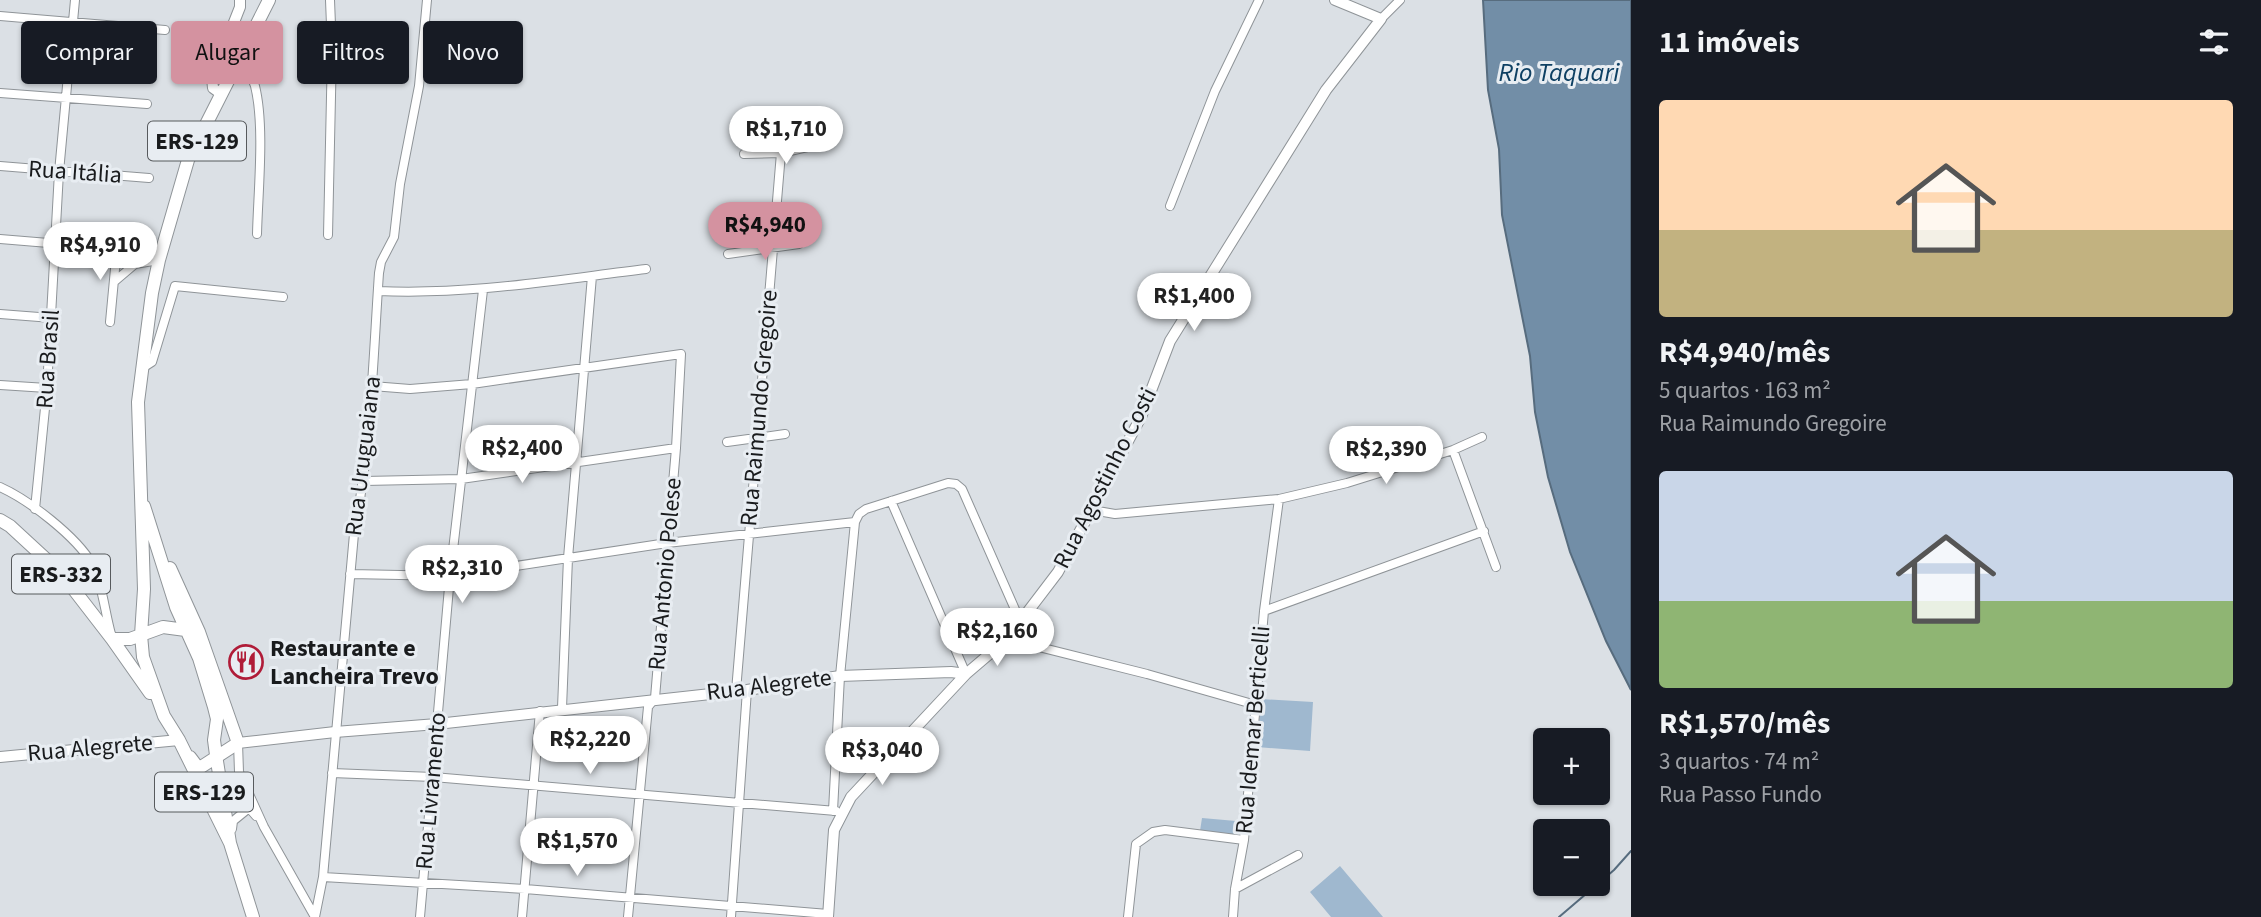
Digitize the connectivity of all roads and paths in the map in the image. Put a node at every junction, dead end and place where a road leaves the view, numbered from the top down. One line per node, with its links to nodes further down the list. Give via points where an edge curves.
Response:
1 (75, 0): 12 (street, Rua Brasil)
2 (240, 0): 20 (street, via 212,78 213,88)
3 (270, 0): 13 (main road, ERS-129)
4 (330, 0): 32 (street)
5 (427, 0): 43 (street, Rua Uruguaiana, via 419,86 394,237 381,262)
6 (1259, 0): 30 (street, via 1215,91)
7 (1335, 0): 10 (street)
8 (1400, 0): 10 (street)
9 (0, 16): 11 (street)
10 (1381, 19): 68 (street, Rua Agostinho Costi, via 1326,90 1170,341 1141,417)
11 (46, 21)
12 (73, 21)
13 (258, 21)
14 (157, 29): 15 (street)
15 (165, 30)
16 (69, 84): 21 (street, Rua Brasil)
17 (225, 84): 20 (main road, ERS-129)
18 (254, 84): 31 (street, via 260,116)
19 (0, 93): 21 (street)
20 (220, 93): 38 (main road, ERS-129, via 188,160)
21 (68, 98): 22 (street); 28 (street, Rua Brasil)
22 (146, 104)
23 (778, 125): 25 (street, Rua Raimundo Gregoire)
24 (825, 143): 25 (street)
25 (781, 153): 26 (street); 36 (street, Rua Raimundo Gregoire)
26 (744, 154)
27 (0, 166): 28 (street, Rua Itália)
28 (60, 172): 29 (street, Rua Itália); 34 (street, Rua Brasil)
29 (149, 178)
30 (1170, 206)
31 (257, 234)
32 (328, 235)
33 (0, 239): 34 (street)
34 (56, 243): 41 (street, via 121,249); 46 (street, Rua Brasil)
35 (799, 244): 36 (street)
36 (772, 247): 37 (street); 56 (street, Rua Raimundo Gregoire)
37 (728, 254)
38 (159, 260): 41 (street, via 135,264); 48 (main road, ERS-129)
39 (646, 269): 40 (street)
40 (592, 276): 42 (street); 49 (street)
41 (115, 281): 47 (street)
42 (483, 290): 43 (street); 50 (street, Rua Livramento)
43 (378, 291): 52 (street, Rua Uruguaiana)
44 (283, 296): 48 (street, via 175,286 152,362)
45 (0, 314): 46 (street)
46 (52, 318): 53 (street, Rua Brasil)
47 (110, 322)
48 (141, 369): 64 (main road, ERS-129)
49 (584, 370): 50 (street); 58 (street, Rua Antonio Polese, via 681,354); 60 (street)
50 (472, 384): 52 (street, via 410,389); 61 (street, Rua Livramento)
51 (0, 385): 53 (street)
52 (372, 386): 62 (street, Rua Uruguaiana)
53 (47, 388): 67 (street, Rua Brasil)
54 (785, 434): 56 (street)
55 (1482, 437): 59 (street)
56 (759, 438): 57 (street); 72 (street, Rua Raimundo Gregoire)
57 (727, 442)
58 (676, 448): 60 (street); 73 (street, Rua Antonio Polese)
59 (1453, 450): 65 (street); 71 (street)
60 (576, 463): 61 (street); 74 (street)
61 (461, 479): 62 (street); 77 (street, Rua Livramento)
62 (364, 481): 76 (street, Rua Uruguaiana)
63 (0, 487): 67 (street)
64 (140, 495): 82 (main road, ERS-129, via 176,607); 83 (main road, ERS-129)
65 (1279, 499): 68 (street, via 1115,513); 80 (street, Rua Idemar Berticelli)
66 (891, 500): 70 (street, via 866,509); 81 (street, via 948,483 962,489); 86 (street)
67 (35, 509): 78 (street, via 92,563)
68 (1092, 510): 81 (street, Rua Agostinho Costi, via 1058,572)
69 (0, 520): 79 (main road, ERS-332, via 61,573)
70 (855, 522): 72 (street); 87 (street)
71 (1484, 531): 75 (street); 80 (street)
72 (749, 535): 73 (street); 88 (street, Rua Raimundo Gregoire)
73 (667, 543): 74 (street); 89 (street, Rua Antonio Polese)
74 (568, 558): 77 (street); 91 (street)
75 (1496, 567)
76 (350, 575): 77 (street); 95 (street, Rua Uruguaiana)
77 (450, 576): 94 (street, Rua Livramento)
78 (100, 592): 79 (street, via 98,601); 84 (street)
79 (86, 607): 84 (main road, ERS-332)
80 (1264, 611): 90 (street, Rua Idemar Berticelli)
81 (1021, 622): 85 (street, Rua Agostinho Costi)
82 (193, 631): 83 (main road, via 163,628); 97 (main road); 98 (main road, ERS-129, via 217,719)
83 (141, 635): 84 (main road); 93 (main road, ERS-129, via 143,657)
84 (112, 639): 93 (main road, ERS-332)
85 (1007, 639): 86 (street, Rua Agostinho Costi); 90 (street)
86 (967, 674): 87 (street, Rua Alegrete); 107 (street, Rua Agostinho Costi)
87 (840, 676): 88 (street, Rua Alegrete); 107 (street)
88 (742, 690): 89 (street, Rua Alegrete); 105 (street, Rua Raimundo Gregoire)
89 (655, 698): 91 (street, Rua Alegrete); 104 (street, Rua Antonio Polese, via 648,708)
90 (1256, 705): 109 (street, Rua Idemar Berticelli)
91 (562, 708): 92 (street, Rua Alegrete)
92 (540, 711): 94 (street, Rua Alegrete); 103 (street)
93 (164, 716): 96 (main road, ERS-129)
94 (437, 724): 95 (street, Rua Alegrete); 102 (street, Rua Livramento)
95 (335, 732): 97 (street, Rua Alegrete); 101 (street, Rua Uruguaiana)
96 (180, 740): 98 (main road, via 196,765 206,765); 99 (street, Rua Alegrete); 110 (main road, ERS-129)
97 (238, 743): 98 (main road); 100 (street)
98 (216, 755): 110 (main road, ERS-129)
99 (0, 757)
100 (239, 772): 106 (street); 108 (street)
101 (332, 773): 102 (street); 112 (street, Rua Uruguaiana)
102 (433, 777): 103 (street); 113 (street, Rua Livramento)
103 (535, 786): 104 (street); 114 (street)
104 (640, 795): 105 (street); 116 (street, Rua Antonio Polese)
105 (739, 803): 107 (street); 117 (street, Rua Raimundo Gregoire)
106 (249, 808): 108 (street); 110 (street, via 233,821)
107 (838, 812): 118 (street, Rua Agostinho Costi)
108 (264, 827): 120 (street)
109 (1244, 840): 115 (street, Rua Idemar Berticelli); 125 (street, via 1153,832 1136,844)
110 (230, 843): 119 (main road, ERS-129)
111 (1297, 855): 115 (street, Rua Idemar Berticelli)
112 (323, 877): 113 (street); 120 (street, Rua Uruguaiana)
113 (423, 882): 114 (street); 121 (street, Rua Livramento)
114 (525, 889): 116 (street); 122 (street)
115 (1235, 889): 126 (street)
116 (629, 897): 117 (street); 123 (street, Rua Antonio Polese)
117 (732, 906): 118 (street); 124 (street, Rua Raimundo Gregoire)
118 (828, 916)
119 (253, 917)
120 (315, 917)
121 (420, 917)
122 (522, 917)
123 (628, 917)
124 (731, 917)
125 (1128, 917)
126 (1233, 917)

